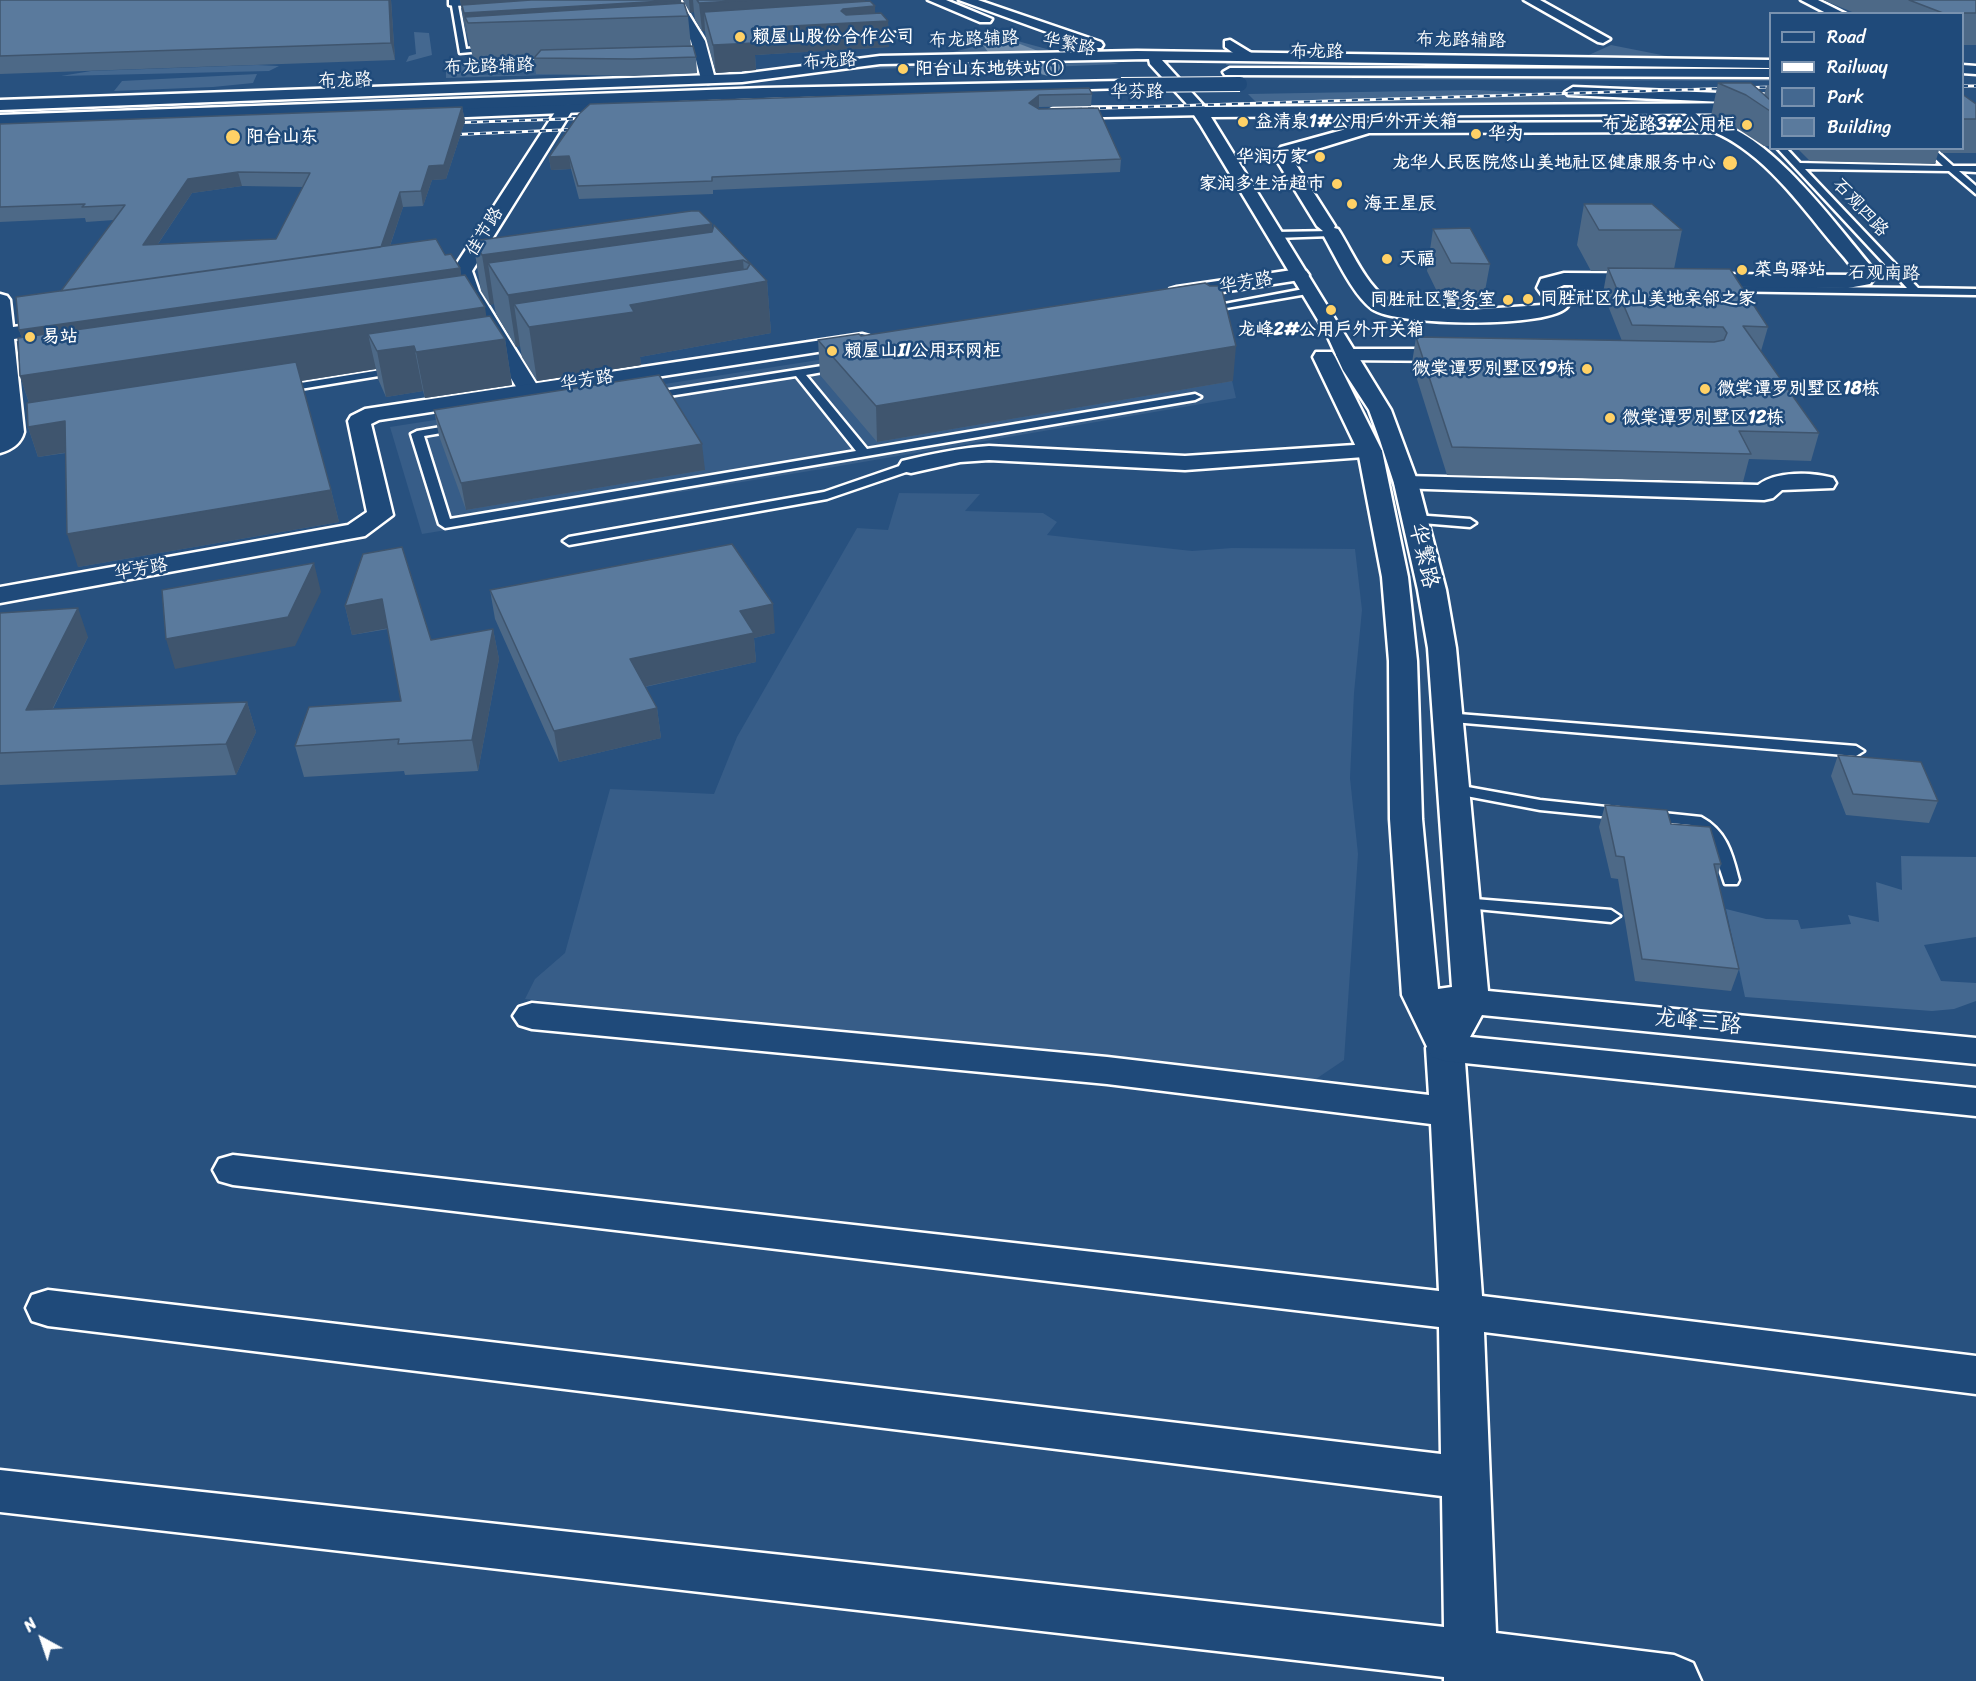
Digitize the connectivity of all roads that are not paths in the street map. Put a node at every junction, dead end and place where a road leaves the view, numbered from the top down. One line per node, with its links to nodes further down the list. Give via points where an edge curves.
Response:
1 (493, 0): 6 (main road)
2 (934, 0): 10 (main road, 华繁路)
3 (965, 0): 9 (main road, 华繁路)
4 (1530, 0): 18 (main road)
5 (1807, 0): 8 (main road)
6 (455, 5): 7 (lane); 12 (lane)
7 (468, 12)
8 (1835, 12)
9 (1000, 14): 10 (main road); 25 (main road, 华繁路)
10 (975, 16): 25 (main road, 华繁路, via 1064,46); 28 (main road, via 981,23 978,39 940,53)
11 (468, 21): 12 (lane)
12 (458, 22): 15 (lane)
13 (689, 27): 37 (main road)
14 (470, 31): 15 (lane)
15 (460, 32): 19 (lane)
16 (904, 34): 17 (lane, via 883,32)
17 (863, 36)
18 (1603, 39): 22 (main road); 30 (main road, via 1604,47 1585,55)
19 (461, 41): 20 (lane); 24 (lane, via 463,51)
20 (472, 41)
21 (1230, 44): 27 (main road)
22 (1621, 44)
23 (1636, 48): 33 (main road)
24 (496, 49)
25 (1137, 55): 26 (main road, 布龙路辅路); 28 (main road, 布龙路辅路); 52 (main road, 华繁路, via 1160,63)
26 (1214, 57): 27 (main road, 布龙路辅路); 51 (main road, via 1195,62 1230,105)
27 (1248, 57): 30 (main road, 布龙路辅路)
28 (880, 60): 35 (main road, 布龙路辅路)
29 (570, 61): 31 (lane)
30 (1535, 62): 32 (main road, 布龙路辅路)
31 (478, 63)
32 (1769, 63)
33 (1769, 63)
34 (1769, 72): 36 (main road, 布龙路)
35 (741, 78): 37 (main road, 布龙路辅路); 38 (main road)
36 (1235, 78): 39 (main road, 布龙路, bridge); 40 (main road, 布龙路)
37 (708, 79): 47 (main road, 布龙路辅路)
38 (873, 79): 39 (main road, 布龙路); 44 (main road, 布龙路)
39 (1117, 79): 41 (main road, 布龙路)
40 (1454, 84): 42 (main road); 43 (main road, 布龙路)
41 (1058, 86): 44 (main road, 布龙路); 49 (main road, 布龙路辅路, via 925,98)
42 (1521, 88)
43 (1769, 88)
44 (763, 90): 53 (main road, 布龙路); 56 (main road, 布龙路)
45 (1555, 90): 46 (main road)
46 (1769, 100)
47 (0, 105)
48 (1769, 108): 50 (main road)
49 (564, 109): 59 (main road, 布龙路辅路); 69 (main road, 佳节路)
50 (1687, 110): 51 (main road); 58 (lane)
51 (1256, 111): 52 (main road)
52 (1199, 112): 55 (main road, 华芬路); 66 (main road, via 1190,123); 68 (main road, 华繁路)
53 (0, 113)
54 (1769, 113): 57 (lane, via 1748,113)
55 (1040, 114)
56 (0, 120)
57 (1756, 121)
58 (1705, 127): 67 (main road, via 1353,130 1282,156); 67 (main road, via 1734,133 1782,176 1863,269 1863,280 1564,279 1548,284 1558,306 1546,311 1413,315 1391,311 1377,303)
59 (0, 129)
60 (1783, 150): 62 (lane, 石观四路)
61 (1930, 150): 63 (lane)
62 (1798, 166): 63 (lane); 73 (lane, 石观四路)
63 (1951, 169): 64 (lane); 65 (lane)
64 (1976, 170)
65 (1976, 191)
66 (1246, 220)
67 (1329, 230): 68 (lane)
68 (1275, 235): 71 (main road, 华繁路)
69 (463, 268): 70 (main road); 86 (main road, 佳节路, via 469,291)
70 (440, 272)
71 (1289, 279): 75 (main road, 华芳路); 77 (lane); 82 (main road, 华繁路); 92 (main road, 华繁路)
72 (1576, 287): 73 (lane, 石观南路)
73 (1914, 290): 74 (lane, 石观南路)
74 (1976, 292)
75 (1153, 297)
76 (0, 300): 79 (main road)
77 (1195, 310)
78 (86, 322): 79 (main road)
79 (2, 334): 91 (main road, via 15,381)
80 (882, 337): 86 (main road, 华芳路)
81 (1479, 355): 82 (main road)
82 (1347, 356): 95 (main road, 华繁路, via 1380,410)
83 (857, 363): 85 (lane)
84 (412, 368): 87 (lane)
85 (798, 372): 88 (lane); 93 (lane)
86 (529, 390): 100 (main road, 华芳路, via 384,412 359,422 380,515 356,531)
87 (271, 391)
88 (641, 397)
89 (1195, 398): 93 (lane)
90 (476, 424): 93 (lane, via 417,434 445,524)
91 (12, 436)
92 (1370, 451): 94 (main road, via 1185,463 989,453); 107 (main road, 华繁路, via 1395,577 1404,661 1406,819)
93 (865, 454)
94 (911, 466): 99 (lane, via 827,495)
95 (1407, 483): 96 (main road, via 1764,493 1776,483); 97 (main road, 华繁路)
96 (1824, 483)
97 (1414, 519): 98 (lane); 101 (main road, 华繁路, via 1442,648)
98 (1470, 523)
99 (569, 541)
100 (0, 595)
101 (1446, 718): 102 (lane); 103 (main road, 华繁路)
102 (1856, 751)
103 (1451, 789): 104 (lane, via 1531,804 1695,820 1720,838); 105 (main road, 华繁路)
104 (1731, 880)
105 (1462, 903): 106 (lane); 108 (main road, 华繁路)
106 (1611, 916)
107 (1420, 995): 108 (main road, 龙峰三路); 110 (main road, 华繁路)
108 (1471, 1001): 110 (main road); 111 (main road, 龙峰三路)
109 (532, 1016): 113 (main road, via 1034,1062 1325,1095)
110 (1445, 1048): 112 (main road); 113 (main road, 华繁路)
111 (1976, 1051)
112 (1976, 1102)
113 (1451, 1118): 116 (main road, 华繁路)
114 (233, 1170): 116 (main road)
115 (48, 1308): 118 (main road)
116 (1459, 1311): 117 (main road); 118 (main road, 华繁路)
117 (1976, 1375)
118 (1464, 1478): 120 (main road, 华繁路)
119 (0, 1491): 120 (main road)
120 (1470, 1668): 121 (main road)
121 (1674, 1681)

